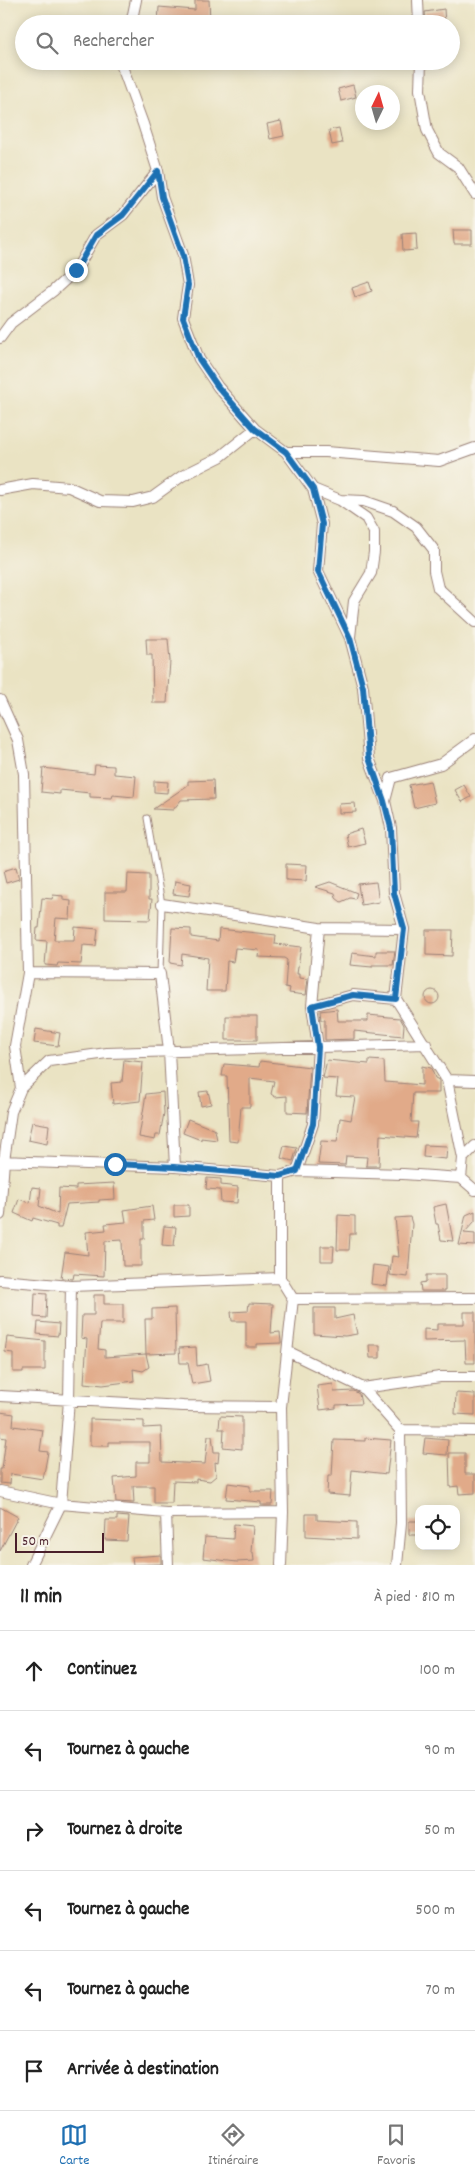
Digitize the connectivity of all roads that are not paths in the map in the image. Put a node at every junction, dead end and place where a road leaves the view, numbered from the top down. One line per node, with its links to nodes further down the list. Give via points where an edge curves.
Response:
1 (136, 0): 3 (street)
2 (418, 0): 4 (street)
3 (132, 15)
4 (419, 15)
5 (123, 70): 7 (street)
6 (420, 70): 8 (street, via 426,130 439,153 458,167)
7 (158, 171): 9 (street, via 123,215 96,235 76,270 11,323); 10 (street, via 162,197 183,256 188,285 183,318 199,359 218,387)
8 (475, 194)
9 (0, 338)
10 (255, 429): 12 (street); 14 (street, via 220,457 146,499 100,501 69,487 33,484)
11 (475, 448): 12 (street, via 439,461)
12 (286, 452): 13 (street)
13 (313, 489): 15 (street); 17 (street, via 322,524 318,571)
14 (0, 490)
15 (340, 500): 16 (street, via 364,501 393,511 416,526 434,550 438,588); 17 (street, via 366,518 374,532 371,573 354,600)
16 (475, 622)
17 (350, 638): 20 (street, via 363,687 369,758)
18 (0, 700): 25 (street, via 18,740 24,774)
19 (475, 739): 20 (street, via 441,764 391,778)
20 (384, 801): 24 (street, via 391,828 394,893)
21 (147, 818): 22 (lane)
22 (162, 904): 23 (street); 26 (lane)
23 (319, 928): 24 (street); 28 (street)
24 (404, 929): 27 (street)
25 (28, 973): 26 (street); 34 (street, via 15,1046)
26 (160, 974): 31 (street)
27 (396, 999): 28 (street, via 353,995); 29 (street)
28 (312, 1006): 30 (street)
29 (426, 1044): 30 (street); 32 (street)
30 (318, 1047): 31 (street); 39 (street, via 313,1124)
31 (169, 1051): 34 (street, via 107,1053 49,1060); 38 (street)
32 (447, 1080): 33 (street); 36 (street)
33 (475, 1081)
34 (21, 1088): 37 (street, via 11,1112)
35 (475, 1146): 36 (street)
36 (463, 1158): 41 (street)
37 (2, 1161): 38 (street); 43 (street)
38 (174, 1167): 40 (street)
39 (297, 1171): 40 (street); 41 (street)
40 (280, 1176): 44 (street)
41 (461, 1178): 42 (street)
42 (475, 1190)
43 (0, 1216)
44 (280, 1278): 46 (street); 48 (street)
45 (0, 1280): 46 (street)
46 (71, 1286): 53 (street)
47 (475, 1298): 48 (street)
48 (294, 1299): 49 (street)
49 (289, 1352): 51 (street); 54 (street)
50 (475, 1377): 51 (street, via 440,1377)
51 (362, 1388): 55 (street)
52 (0, 1396): 53 (street)
53 (69, 1400): 54 (street); 58 (street)
54 (281, 1407): 59 (street)
55 (400, 1430): 56 (street); 64 (street, via 401,1523)
56 (475, 1431)
57 (0, 1491): 58 (street)
58 (61, 1504): 60 (street); 61 (street)
59 (283, 1512): 60 (street); 63 (street)
60 (166, 1514): 62 (street)
61 (31, 1565)
62 (168, 1565)
63 (281, 1565)
64 (397, 1565)

